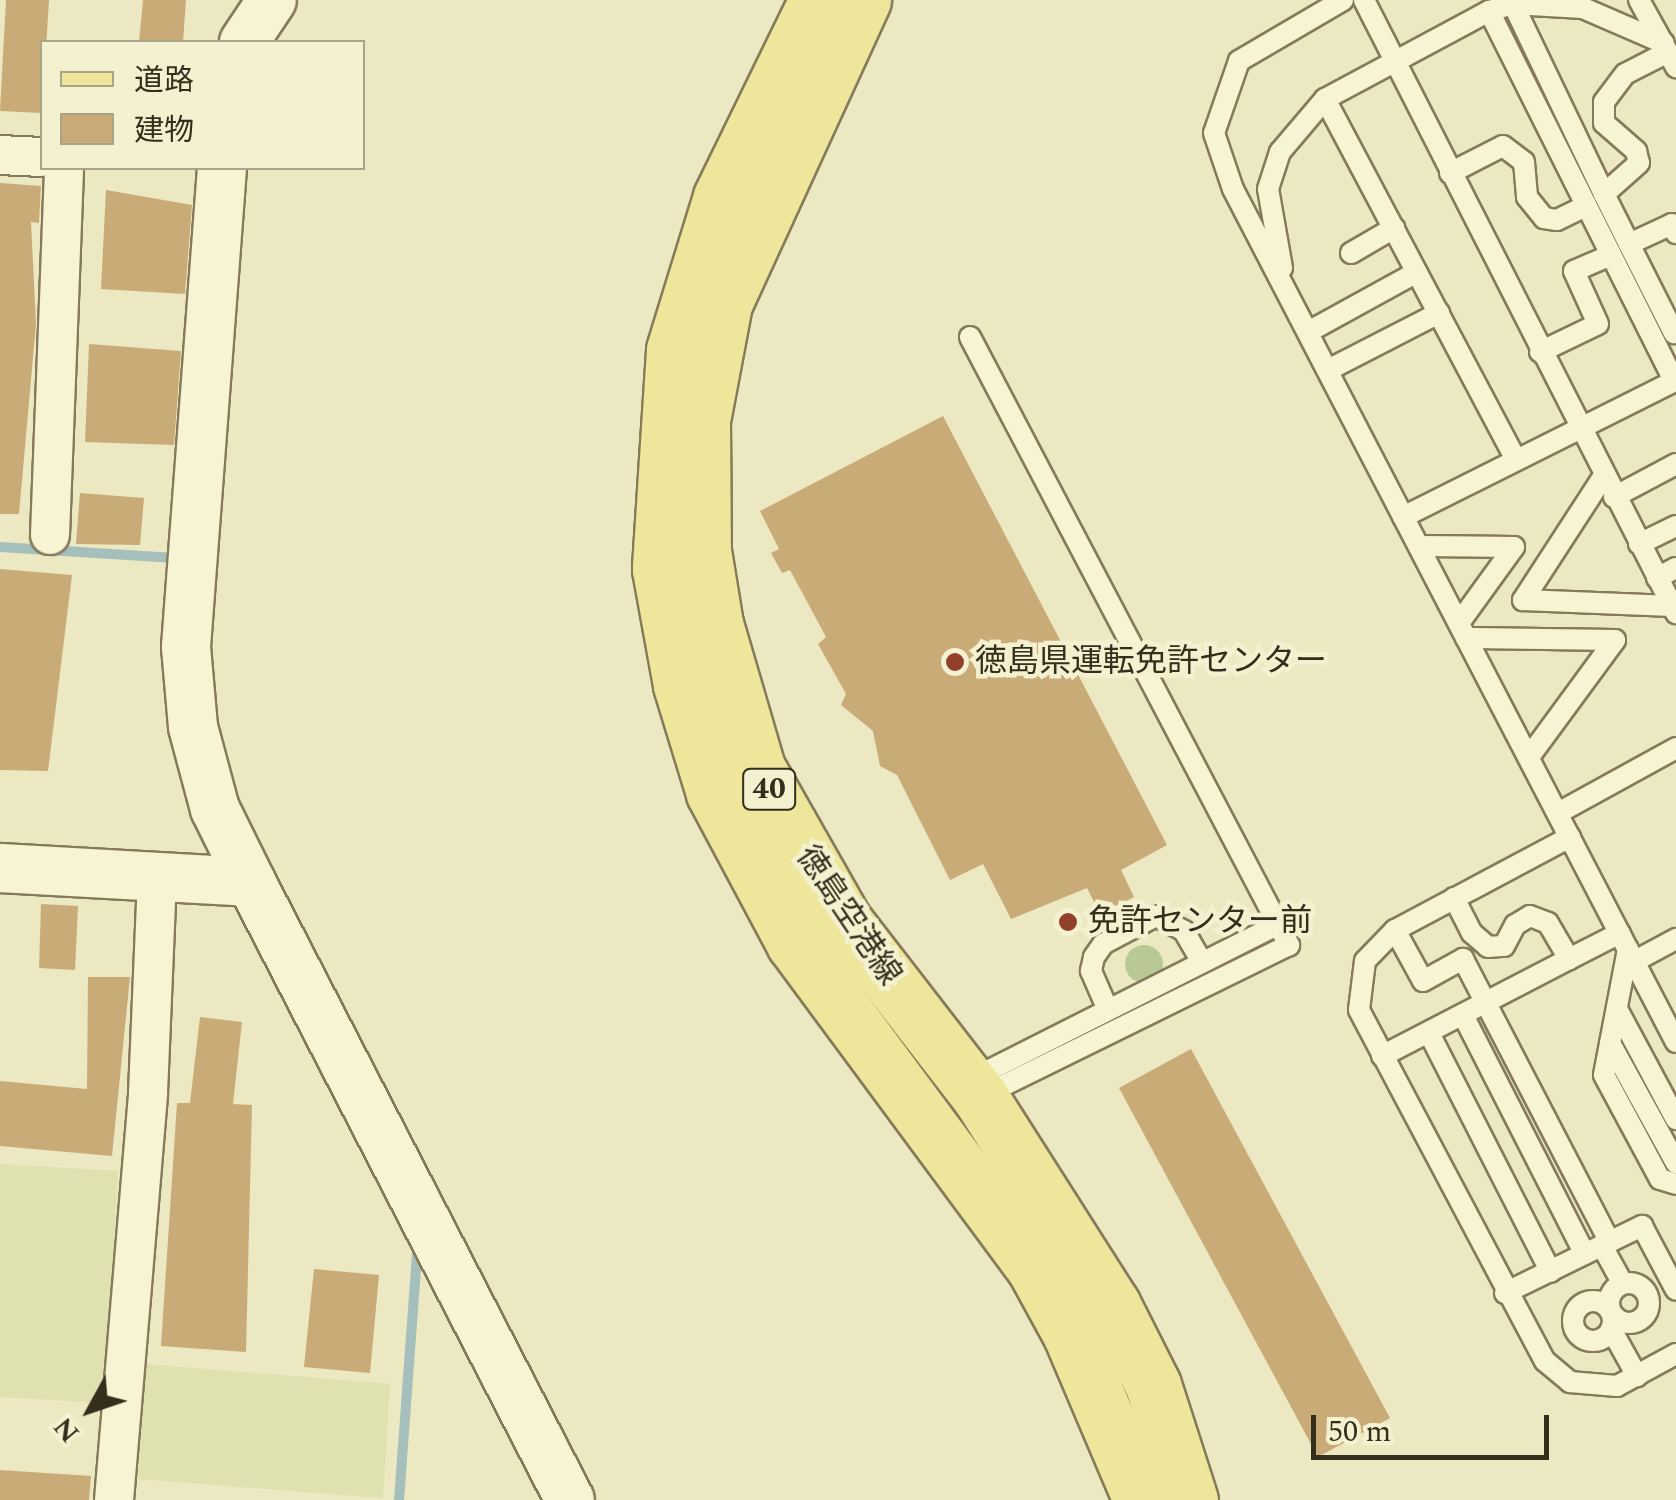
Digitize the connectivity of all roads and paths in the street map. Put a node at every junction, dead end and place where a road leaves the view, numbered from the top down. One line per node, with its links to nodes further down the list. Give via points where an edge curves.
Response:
1 (272, 0): 9 (street)
2 (818, 0): 81 (main road, 徳島空港線 / 40, via 721,197 674,350 660,569 682,686 714,793 794,943 1034,1267 1071,1336)
3 (863, 0): 67 (main road, 徳島空港線 / 40, via 724,304 702,420 703,551 716,624 757,768 844,921)
4 (1343, 0): 24 (lane, via 1239,60 1214,133 1232,189)
5 (1364, 0): 11 (lane)
6 (1639, 0): 10 (lane)
7 (1514, 4): 8 (lane); 10 (lane, via 1583,8); 18 (lane)
8 (1489, 10): 11 (lane); 18 (lane)
9 (245, 40)
10 (1670, 54): 18 (lane, via 1625,74 1604,102 1604,124 1636,151 1639,163)
11 (1394, 60): 12 (lane); 17 (lane)
12 (1326, 99): 19 (lane); 24 (lane, via 1280,152 1268,189)
13 (0, 154): 14 (street)
14 (40, 158)
15 (64, 170): 39 (street)
16 (222, 170): 51 (street, via 186,647 193,727 216,809)
17 (1450, 173): 18 (lane, via 1503,146 1524,162 1526,197 1544,218 1556,220); 29 (lane)
18 (1595, 200): 21 (lane)
19 (1394, 228): 22 (lane); 23 (lane)
20 (1676, 233): 21 (lane, via 1672,224)
21 (1620, 250): 27 (lane); 29 (lane, via 1574,271 1598,324); 31 (lane)
22 (1350, 253)
23 (1418, 272): 25 (lane); 26 (lane)
24 (1286, 290): 26 (lane)
25 (1439, 313): 30 (lane); 33 (lane)
26 (1308, 332): 30 (lane)
27 (1674, 333)
28 (970, 336): 53 (lane)
29 (1540, 352): 32 (lane)
30 (1328, 370): 37 (lane)
31 (1675, 381): 32 (lane)
32 (1578, 429): 33 (lane); 35 (lane)
33 (1516, 459): 37 (lane)
34 (1676, 464): 36 (lane)
35 (1604, 477): 36 (lane); 43 (lane, via 1523,600)
36 (1614, 496): 40 (lane)
37 (1403, 517): 41 (lane)
38 (1676, 526): 40 (lane)
39 (50, 535)
40 (1640, 544): 42 (lane)
41 (1419, 546): 44 (lane); 44 (lane, via 1514,548)
42 (1667, 573): 43 (lane)
43 (1674, 609)
44 (1463, 630): 46 (lane); 46 (lane, via 1615,640)
45 (1676, 748): 47 (lane)
46 (1528, 757): 47 (lane)
47 (1558, 813): 48 (lane)
48 (1570, 836): 52 (lane); 56 (lane)
49 (0, 868): 50 (street)
50 (158, 878): 51 (street); 79 (street, via 148,1093)
51 (251, 882): 80 (street)
52 (1454, 898): 54 (lane); 57 (lane, via 1472,933 1488,947 1504,946 1520,919 1542,918)
53 (1279, 924): 58 (lane); 67 (lane, via 1289,945)
54 (1395, 930): 59 (lane, via 1423,981 1463,959); 66 (lane, via 1376,946 1360,977 1359,1010)
55 (1676, 940): 56 (lane)
56 (1628, 948): 57 (lane); 60 (lane); 64 (lane)
57 (1569, 960): 59 (lane)
58 (1202, 962): 61 (lane); 61 (lane, via 1184,932 1156,916 1104,944 1094,957 1092,971)
59 (1486, 1003): 62 (lane); 71 (lane)
60 (1616, 1009): 65 (lane); 68 (lane)
61 (1108, 1010): 67 (lane)
62 (1462, 1015): 63 (lane); 71 (lane)
63 (1429, 1033): 66 (lane); 72 (lane)
64 (1676, 1042)
65 (1610, 1043): 69 (lane); 70 (lane, via 1604,1075 1660,1179)
66 (1382, 1056): 75 (lane)
67 (974, 1089): 82 (main road, 徳島空港線 / 40, via 1112,1304 1153,1384)
68 (1676, 1120)
69 (1676, 1163)
70 (1676, 1184)
71 (1599, 1248): 72 (lane); 73 (lane); 74 (lane, via 1642,1226)
72 (1551, 1272): 75 (lane)
73 (1623, 1284): 76 (lane, via 1610,1297); 76 (lane, via 1642,1287 1648,1311 1632,1323)
74 (1676, 1290)
75 (1504, 1293): 78 (lane, via 1545,1361 1570,1382 1617,1386)
76 (1611, 1320): 78 (lane)
77 (1676, 1354): 78 (lane)
78 (1637, 1376)
79 (114, 1500)
80 (570, 1500)
81 (1140, 1500)
82 (1190, 1500)

